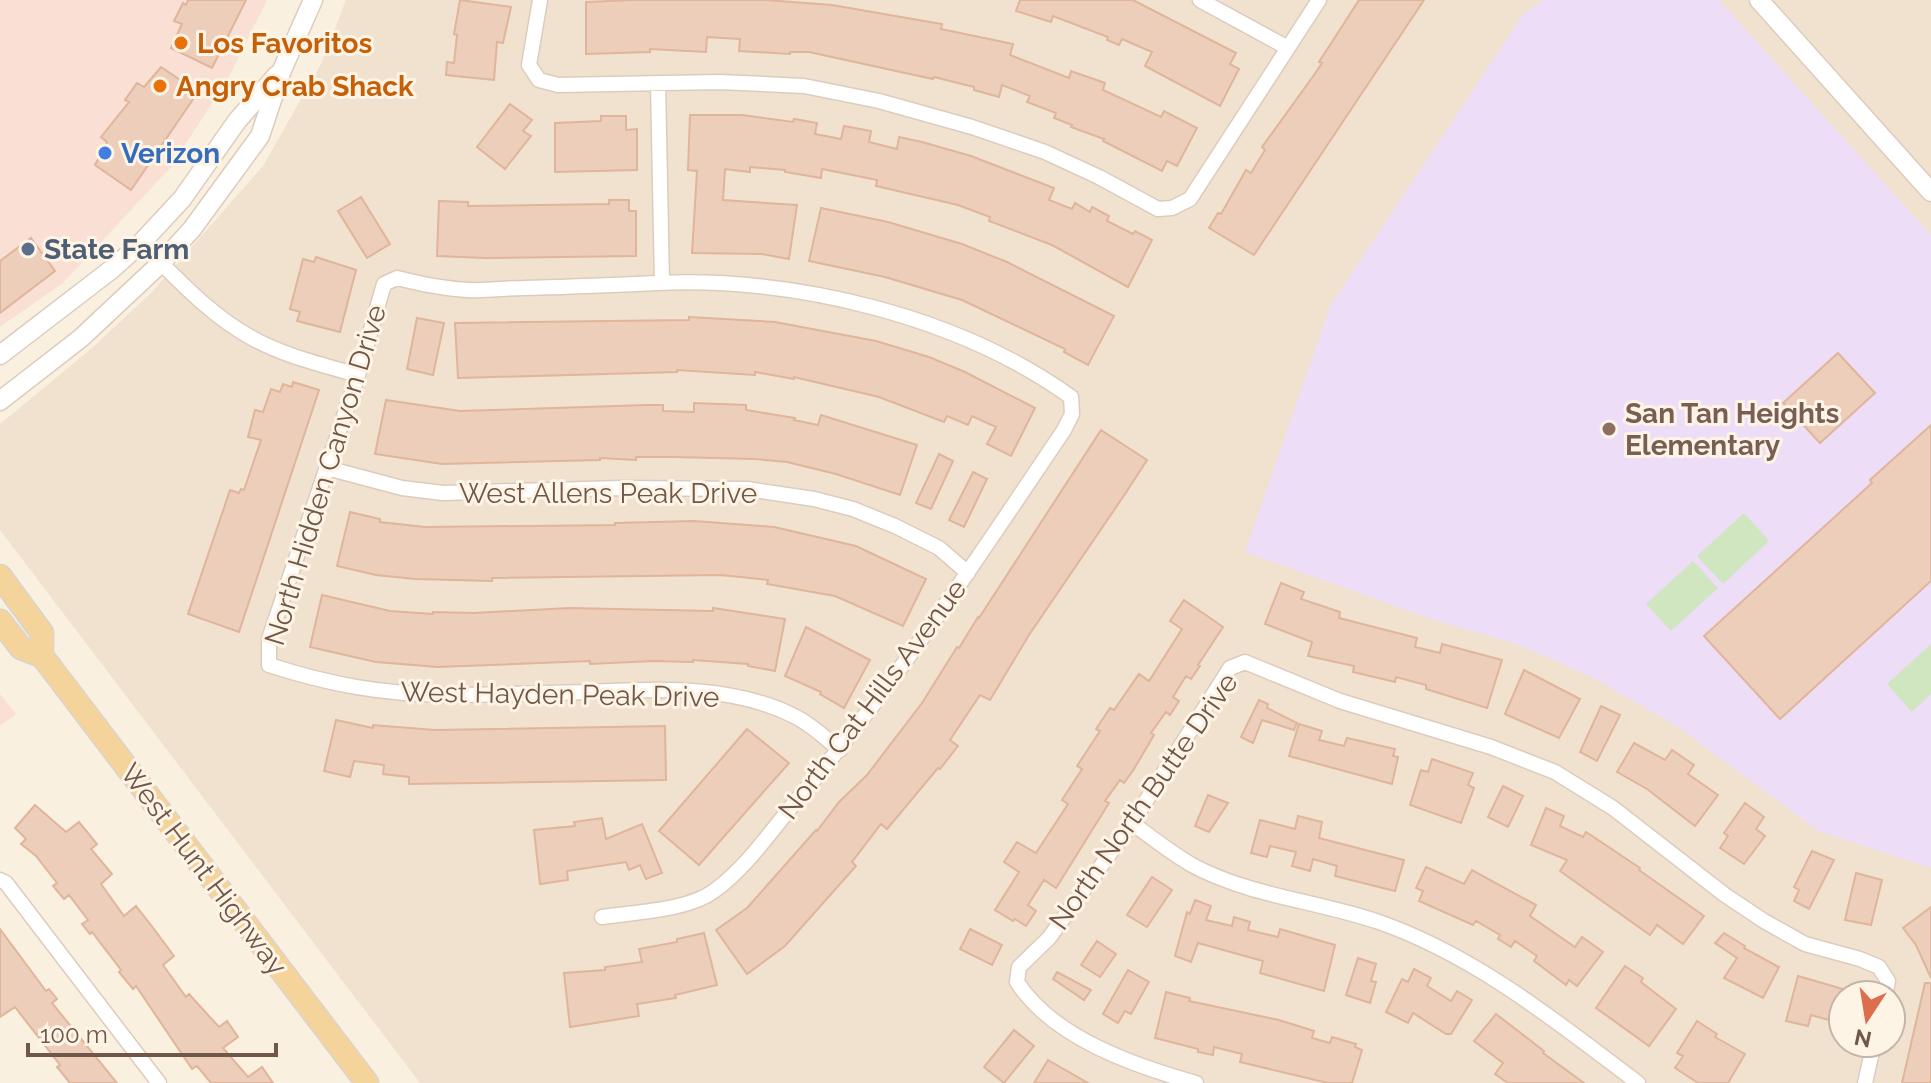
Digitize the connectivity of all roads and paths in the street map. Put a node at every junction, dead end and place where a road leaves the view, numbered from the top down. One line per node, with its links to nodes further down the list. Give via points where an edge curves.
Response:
1 (313, 0): 7 (street)
2 (540, 0): 8 (street, via 529,65 539,80 558,85)
3 (1200, 0): 6 (street)
4 (1319, 0): 6 (street)
5 (1759, 0): 9 (street)
6 (1288, 48): 8 (street, via 1190,199 1158,209 1045,152 879,101 804,86)
7 (282, 70): 10 (street, via 260,136); 12 (street, via 141,243)
8 (658, 83): 11 (street)
9 (1931, 192)
10 (161, 263): 13 (street, via 215,314 253,339); 14 (street, via 81,338)
11 (662, 283): 13 (street, North Hidden Canyon Drive, via 470,290 397,278 384,284); 16 (street, North Cat Hills Avenue, via 783,288 874,307 953,334 1040,374 1071,397 1072,414 1064,430)
12 (0, 355)
13 (358, 375): 15 (street, North Hidden Canyon Drive)
14 (0, 401)
15 (327, 468): 16 (street, West Allens Peak Drive, via 443,493 747,489 814,499 895,526 939,548); 20 (street, North Hidden Canyon Drive, via 269,639)
16 (968, 573): 21 (street, North Cat Hills Avenue)
17 (0, 576): 19 (main road, West Hunt Highway, via 42,633)
18 (0, 621): 19 (main road, West Hunt Highway, via 21,648)
19 (42, 656): 28 (main road, West Hunt Highway)
20 (269, 665): 21 (street, West Hayden Peak Drive, via 323,683 384,692 706,692 749,699 798,717)
21 (840, 750): 24 (street, North Cat Hills Avenue, via 714,891 691,903)
22 (1132, 823): 25 (street, North North Butte Drive, via 1230,668 1245,662 1340,701 1555,772 1613,808 1764,921 1805,944 1879,967); 29 (street, North North Butte Drive, via 1049,938 1019,967 1017,982 1027,998 1099,1050); 30 (street, via 1192,865 1235,883 1379,922 1439,948 1504,984)
23 (0, 880): 27 (street)
24 (602, 917)
25 (1887, 979)
26 (1870, 1059): 31 (street)
27 (159, 1083)
28 (367, 1083)
29 (1196, 1083)
30 (1638, 1083)
31 (1865, 1083)

